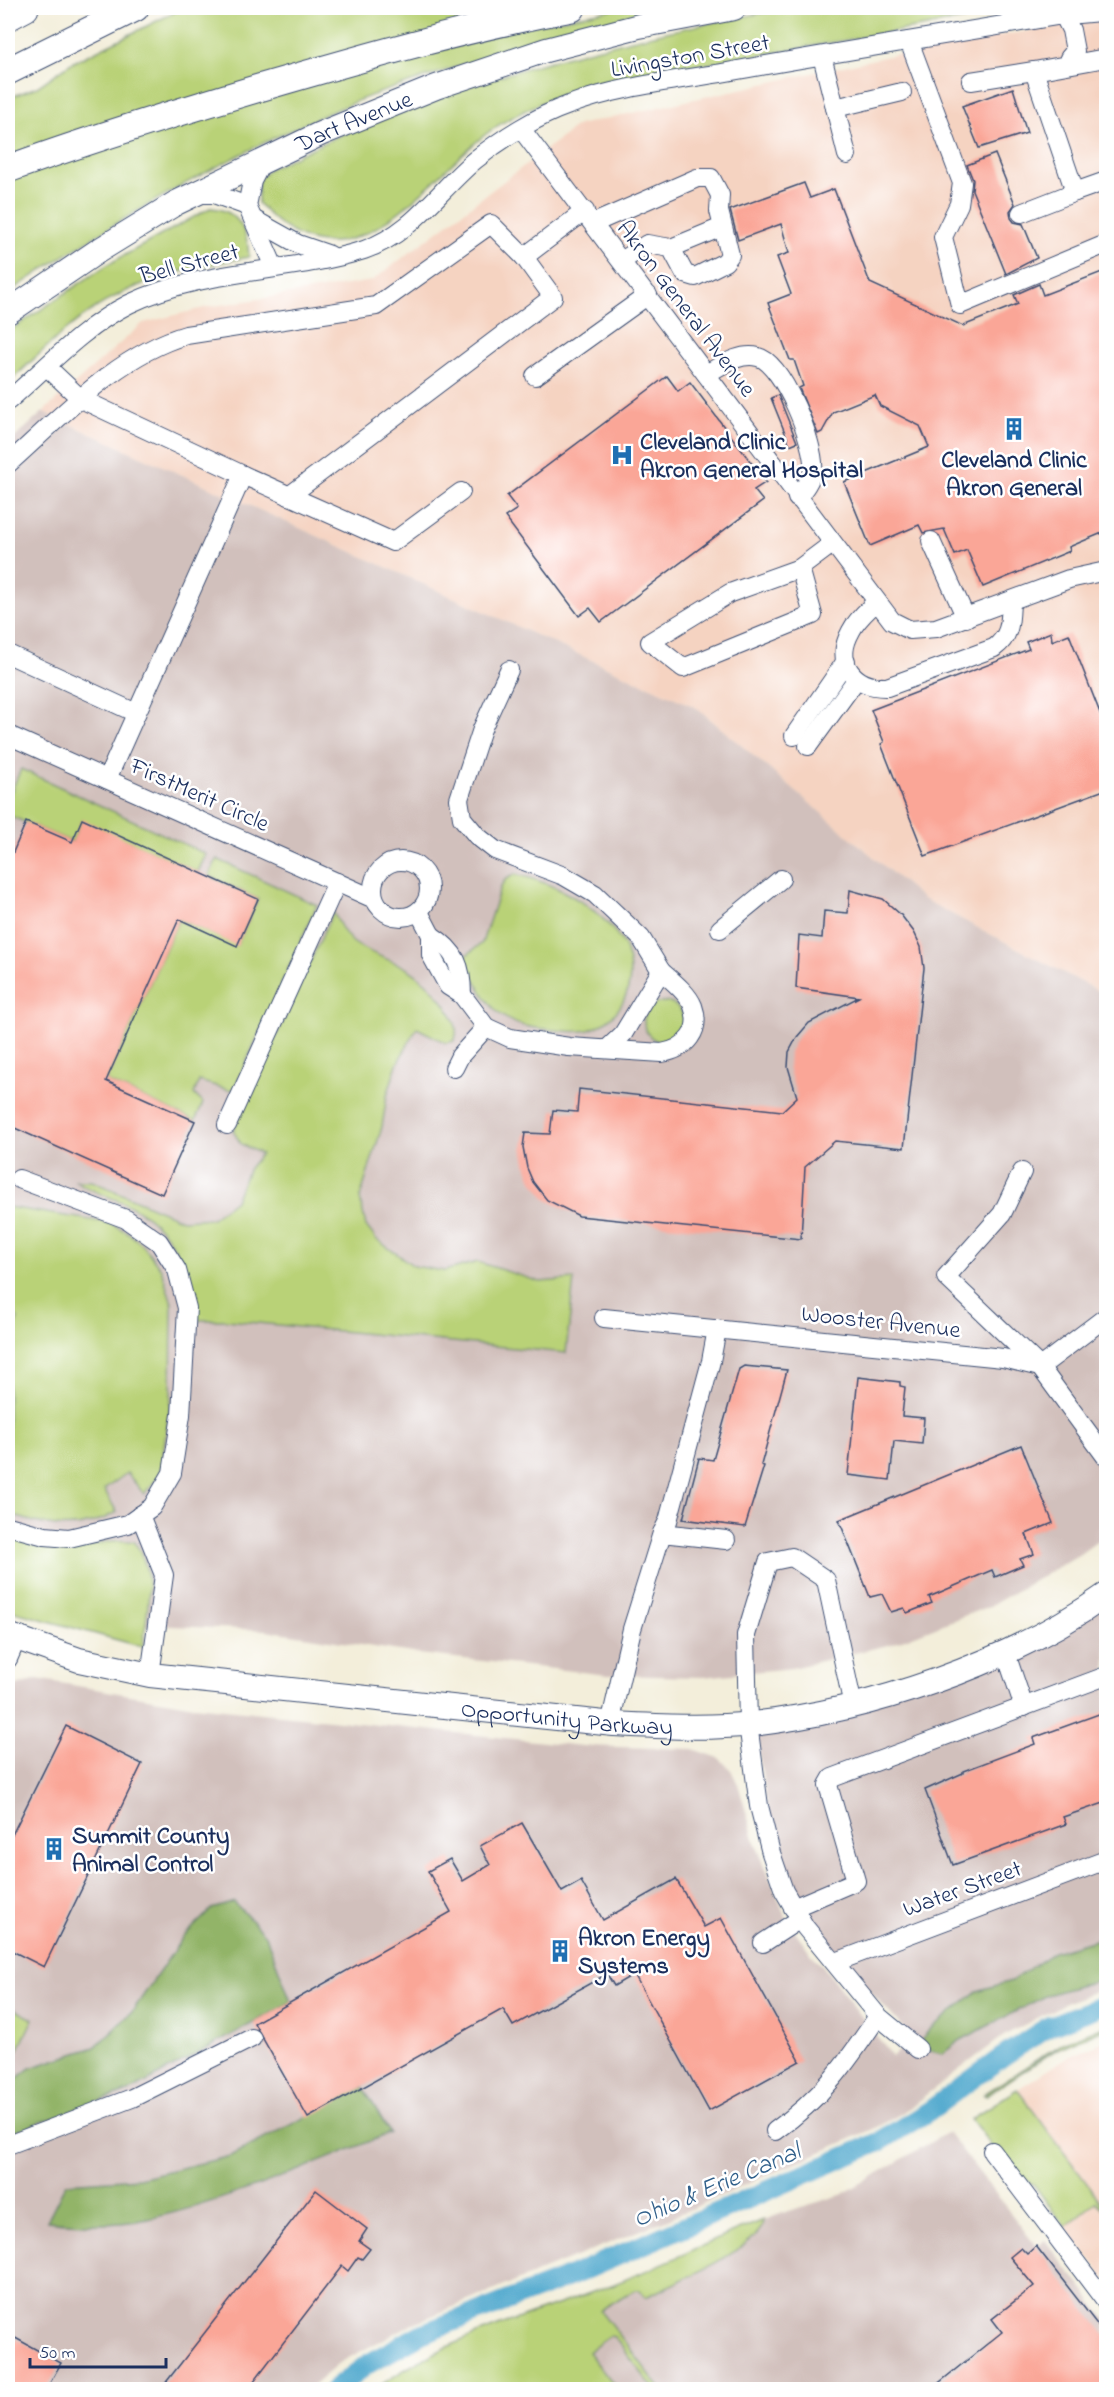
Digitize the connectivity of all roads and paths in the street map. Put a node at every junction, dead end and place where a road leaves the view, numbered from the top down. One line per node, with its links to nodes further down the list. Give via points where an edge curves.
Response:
1 (25, 8): 6 (highway)
2 (135, 8): 12 (highway)
3 (572, 8): 20 (highway, via 355,60 204,104)
4 (734, 8): 19 (main road, Dart Avenue, via 639,26 546,50 436,87)
5 (1100, 12): 7 (street, Livingston Street)
6 (8, 17)
7 (1065, 20): 8 (street, Livingston Street); 11 (street, via 1075,51)
8 (909, 41): 9 (street, Livingston Street); 28 (street, via 962,183 959,204 943,237 960,304)
9 (822, 56): 16 (street); 17 (street, Livingston Street, via 612,93 570,104)
10 (1107, 58): 11 (street)
11 (1070, 62): 13 (street)
12 (8, 71)
13 (1034, 71): 14 (street); 22 (street)
14 (971, 81)
15 (902, 92): 16 (street)
16 (835, 108): 18 (street)
17 (522, 129): 26 (street, Akron General Avenue); 30 (street, Livingston Street, via 475,160 402,229 365,249)
18 (847, 155)
19 (262, 162): 23 (main road, Dart Avenue); 24 (street, via 252,182)
20 (8, 169)
21 (1107, 181): 22 (street)
22 (1075, 192): 25 (street)
23 (195, 194): 24 (street, via 214,194); 35 (main road, Dart Avenue, via 98,251)
24 (251, 213): 30 (street, via 298,244); 33 (street)
25 (1022, 213)
26 (590, 217): 27 (street, via 698,178 711,178 720,195); 31 (street); 32 (street, Akron General Avenue)
27 (722, 227): 29 (street); 29 (street, via 730,255 725,262 695,277 685,274)
28 (1107, 244)
29 (671, 248): 32 (street, via 647,244)
30 (334, 256): 33 (street, Livingston Street)
31 (524, 257): 39 (street, via 491,224 376,306 164,341); 44 (street, via 554,297)
32 (622, 261): 34 (street, Akron General Avenue)
33 (274, 267): 36 (street, Bell Street, via 191,282 130,304 88,331)
34 (648, 295): 37 (street, Akron General Avenue); 38 (street)
35 (8, 312)
36 (46, 367): 39 (street); 40 (street, Bell Street)
37 (706, 374): 45 (street, Akron General Avenue); 45 (street, via 731,360 749,356 766,360 775,368 785,382 813,455 810,480)
38 (534, 376)
39 (81, 399): 41 (street); 42 (street)
40 (8, 402)
41 (8, 464)
42 (243, 475): 44 (street); 57 (street)
43 (461, 492): 44 (street, via 393,542)
44 (289, 496)
45 (797, 498): 47 (street, Akron General Avenue)
46 (931, 542): 52 (street)
47 (832, 544): 48 (street); 51 (street, Akron General Avenue)
48 (800, 568): 48 (street, via 730,593 650,642 683,668 813,615)
49 (1107, 571): 50 (street, Akron General Avenue, via 1069,579)
50 (1011, 601): 52 (street, Akron General Avenue); 56 (street, via 1010,631 994,648 887,687 872,688)
51 (876, 602): 52 (street, Akron General Avenue, via 892,621 909,630 936,628); 54 (street, via 849,633)
52 (966, 618)
53 (8, 654): 57 (street)
54 (846, 661): 56 (street); 56 (street, via 801,741)
55 (509, 670): 65 (street, via 482,729 459,799 462,818 495,850 564,876 595,894 641,938)
56 (856, 680)
57 (136, 713): 59 (street)
58 (8, 735): 59 (street, FirstMerit Circle)
59 (107, 779): 61 (street, FirstMerit Circle)
60 (781, 879): 64 (street)
61 (337, 882): 62 (street, FirstMerit Circle); 69 (street)
62 (372, 898): 63 (street, FirstMerit Circle, via 392,916 402,918); 63 (street, via 380,870 396,861 405,861 422,869 427,877 429,896)
63 (419, 912): 66 (street, via 431,935 449,946 462,974 462,995)
64 (720, 929)
65 (661, 971): 67 (street, via 623,1035); 67 (street, via 693,1004 694,1032 676,1050 662,1053)
66 (486, 1027): 67 (street, via 510,1038); 68 (street)
67 (607, 1049)
68 (454, 1068)
69 (227, 1125)
70 (1022, 1172): 75 (street, via 1002,1214 946,1277)
71 (19, 1179): 77 (street, via 126,1219 159,1242 177,1270 187,1308 181,1415 172,1473 152,1507)
72 (1107, 1317): 75 (street)
73 (604, 1318): 74 (street, Wooster Avenue)
74 (717, 1329): 75 (street, Wooster Avenue, via 1003,1358); 79 (street)
75 (1040, 1367): 76 (street)
76 (1107, 1457)
77 (140, 1515): 78 (street, via 128,1524 69,1538); 84 (street, via 164,1575)
78 (8, 1526)
79 (662, 1533): 80 (street); 88 (street, via 632,1629)
80 (726, 1540)
81 (1107, 1595): 83 (main road, Opportunity Parkway)
82 (11, 1644): 84 (main road, Opportunity Parkway)
83 (1005, 1651): 86 (main road, Opportunity Parkway, via 942,1678); 87 (street)
84 (150, 1675): 88 (main road, Opportunity Parkway)
85 (1107, 1676): 87 (street)
86 (853, 1706): 89 (main road, Opportunity Parkway); 89 (street, via 826,1580 792,1557 768,1562 746,1635)
87 (1024, 1707): 91 (street, via 832,1778 828,1785 856,1881)
88 (610, 1724): 89 (main road, Opportunity Parkway)
89 (748, 1724): 91 (street, via 765,1835)
90 (1107, 1860): 93 (street, Water Street)
91 (796, 1914): 92 (street); 93 (street)
92 (763, 1942)
93 (836, 1962): 94 (street)
94 (878, 2016): 96 (street); 97 (street, via 832,2083 804,2111)
95 (252, 2038): 98 (street, via 132,2098)
96 (918, 2049)
97 (775, 2131)
98 (8, 2145)
99 (992, 2151): 100 (street)
100 (1107, 2302)

